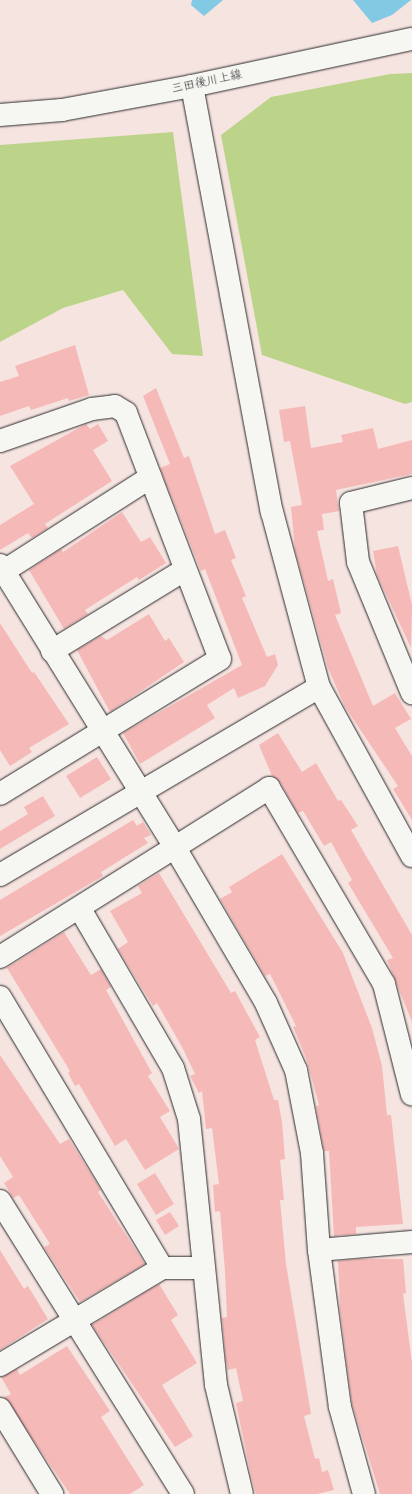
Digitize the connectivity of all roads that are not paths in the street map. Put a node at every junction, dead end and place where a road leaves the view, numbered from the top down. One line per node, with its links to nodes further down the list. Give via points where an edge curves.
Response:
1 (412, 39): 2 (street, 三田後川上線)
2 (192, 86): 3 (street, 三田後川上線, via 62,110); 10 (street, via 272,512)
3 (0, 114)
4 (0, 441): 5 (street, via 92,409 116,406 126,413)
5 (151, 477): 7 (street); 8 (street)
6 (412, 488): 11 (street, via 351,503 358,562)
7 (2, 568): 9 (street)
8 (184, 570): 9 (street); 12 (street, via 220,659)
9 (52, 651): 12 (street)
10 (319, 687): 14 (street); 16 (street)
11 (412, 693)
12 (101, 732): 13 (street); 14 (street)
13 (2, 788)
14 (138, 791): 15 (street); 17 (street)
15 (174, 846): 18 (street); 21 (street, via 269,788 384,984); 24 (street, via 266,1003 296,1070 312,1153)
16 (412, 856)
17 (0, 874)
18 (80, 909): 19 (street); 26 (street, via 173,1068 189,1119)
19 (0, 957)
20 (0, 997): 25 (street)
21 (412, 1095)
22 (0, 1201): 27 (street)
23 (412, 1242): 24 (street)
24 (319, 1250): 33 (street, via 340,1407)
25 (162, 1268): 26 (street); 27 (street)
26 (203, 1268): 32 (street, via 216,1385)
27 (74, 1321): 28 (street); 31 (street)
28 (0, 1365)
29 (0, 1409): 30 (street)
30 (52, 1494)
31 (183, 1494)
32 (242, 1494)
33 (364, 1494)

